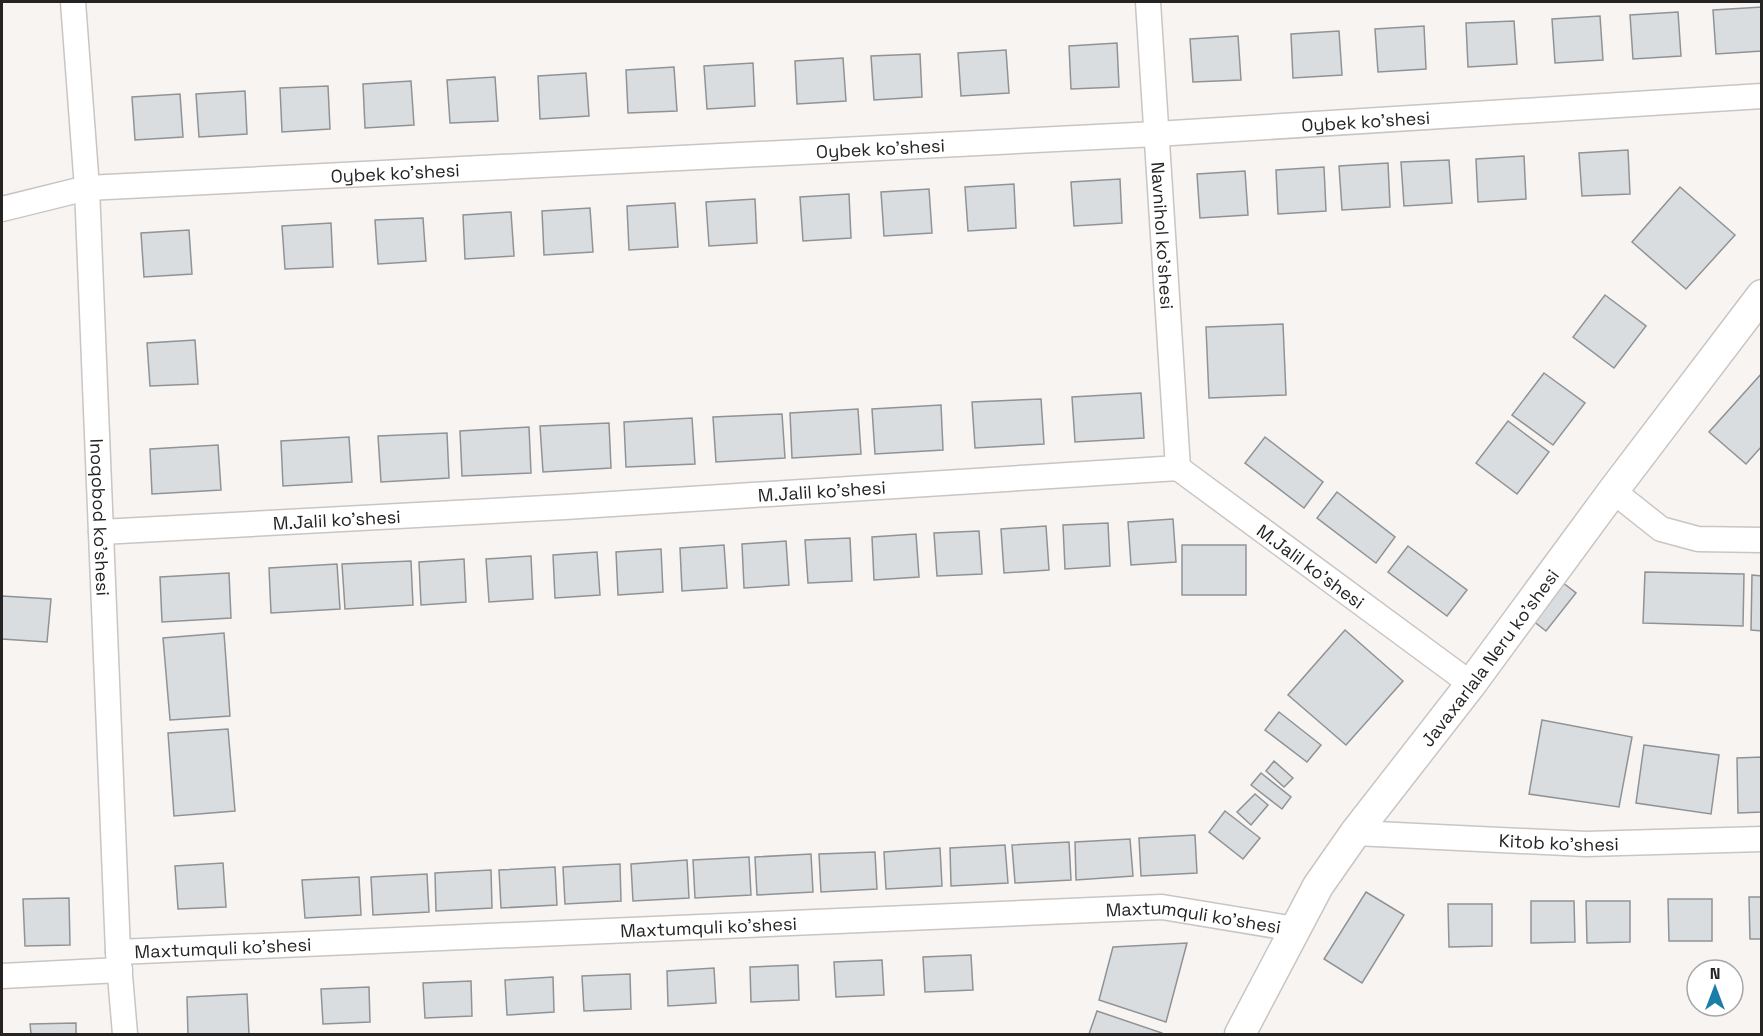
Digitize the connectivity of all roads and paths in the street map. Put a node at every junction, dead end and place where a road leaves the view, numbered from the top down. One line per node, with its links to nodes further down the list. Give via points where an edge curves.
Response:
1 (73, 2): 5 (street, Inoqobod ko'shesi)
2 (1148, 2): 4 (street, Navnihol ko'shesi)
3 (1761, 96): 4 (street, Oybek ko'shesi)
4 (1156, 134): 5 (street, Oybek ko'shesi); 8 (street, Navnihol ko'shesi)
5 (87, 188): 6 (street, Oybek ko'shesi); 10 (street, Inoqobod ko'shesi)
6 (2, 209)
7 (1761, 295): 9 (street, Javaxarlala Neru ko'shesi)
8 (1178, 468): 10 (street, M.Jalil ko'shesi); 12 (street, M.Jalil ko'shesi)
9 (1613, 491): 11 (street, via 1661,529 1698,538); 12 (street, Javaxarlala Neru ko'shesi)
10 (101, 532): 16 (street, Inoqobod ko'shesi)
11 (1761, 540)
12 (1471, 684): 13 (street, Javaxarlala Neru ko'shesi)
13 (1355, 833): 14 (street, Kitob ko'shesi, via 1586,844); 15 (street, Javaxarlala Neru ko'shesi, via 1318,886)
14 (1761, 839)
15 (1295, 929): 16 (street, Maxtumquli ko'shesi, via 1161,907); 19 (street, Javaxarlala Neru ko'shesi)
16 (119, 961): 17 (street, Maxtumquli ko'shesi); 18 (street, Inoqobod ko'shesi)
17 (2, 976)
18 (125, 1035)
19 (1240, 1035)

